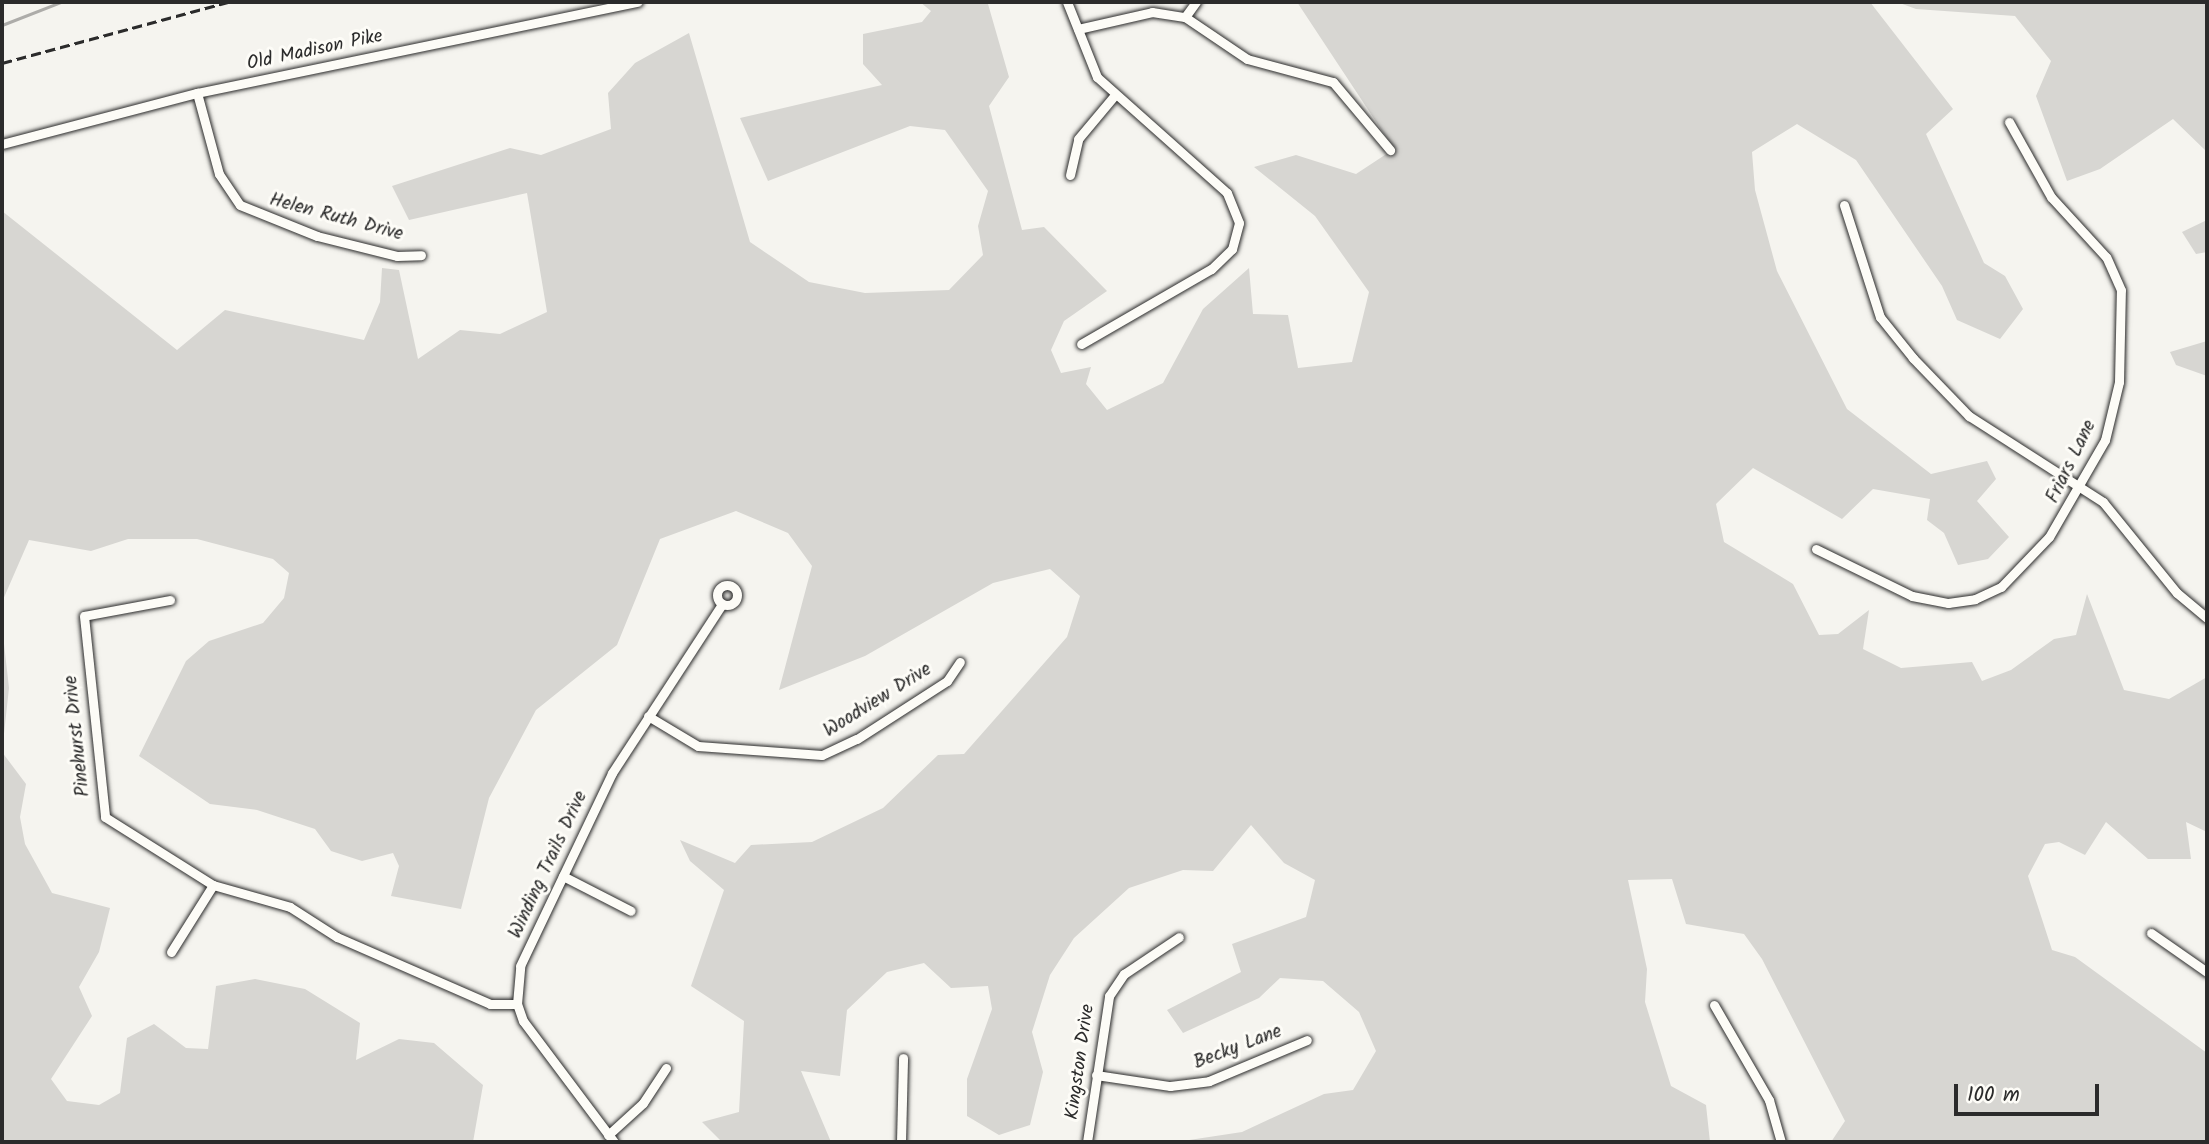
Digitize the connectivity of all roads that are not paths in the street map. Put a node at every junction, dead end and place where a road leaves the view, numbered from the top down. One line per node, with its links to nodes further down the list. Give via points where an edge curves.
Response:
1 (638, 2): 6 (street, Old Madison Pike)
2 (1067, 2): 5 (street)
3 (1196, 2): 4 (street)
4 (1185, 17): 5 (street, via 1152,12); 10 (street, via 1247,59 1333,82)
5 (1078, 29): 7 (street, via 1097,77)
6 (197, 93): 9 (street, Old Madison Pike); 13 (street, Helen Ruth Drive, via 219,174 240,205 317,236 397,256)
7 (1114, 96): 11 (street, via 1078,139); 14 (street, via 1227,193 1238,216 1238,238 1211,269)
8 (2009, 122): 15 (street, Friars Lane, via 2051,197 2106,257 2121,290 2115,412)
9 (2, 144)
10 (1390, 150)
11 (1070, 175)
12 (1844, 205): 15 (street, via 1880,317 1913,358 1969,416)
13 (421, 255)
14 (1081, 344)
15 (2082, 486): 16 (street, Friars Lane, via 2013,576 1976,599 1948,603 1912,596); 19 (street, via 2130,529 2177,593)
16 (1816, 549)
17 (170, 600): 23 (street, Pinehurst Drive, via 84,616 105,817)
18 (722, 604): 21 (street, Winding Trails Drive)
19 (2207, 618)
20 (960, 662): 21 (street, Woodview Drive, via 947,681 857,739 821,755 698,746)
21 (648, 716): 22 (street, Winding Trails Drive, via 612,773)
22 (563, 876): 24 (street); 29 (street, Winding Trails Drive, via 520,966)
23 (213, 884): 27 (street); 29 (street, Pinehurst Drive, via 289,907 337,937 490,1004)
24 (631, 911)
25 (2151, 933): 28 (street)
26 (1179, 937): 34 (street, Kingston Drive, via 1129,970 1113,988)
27 (171, 952)
28 (2207, 972)
29 (517, 1004): 35 (street)
30 (1714, 1005): 38 (street, via 1769,1100)
31 (1307, 1040): 34 (street, Becky Lane, via 1209,1081 1182,1085)
32 (903, 1058): 36 (street)
33 (666, 1068): 35 (street, via 643,1104)
34 (1096, 1075): 37 (street, Kingston Drive)
35 (611, 1139)
36 (901, 1142)
37 (1087, 1142)
38 (1781, 1142)

